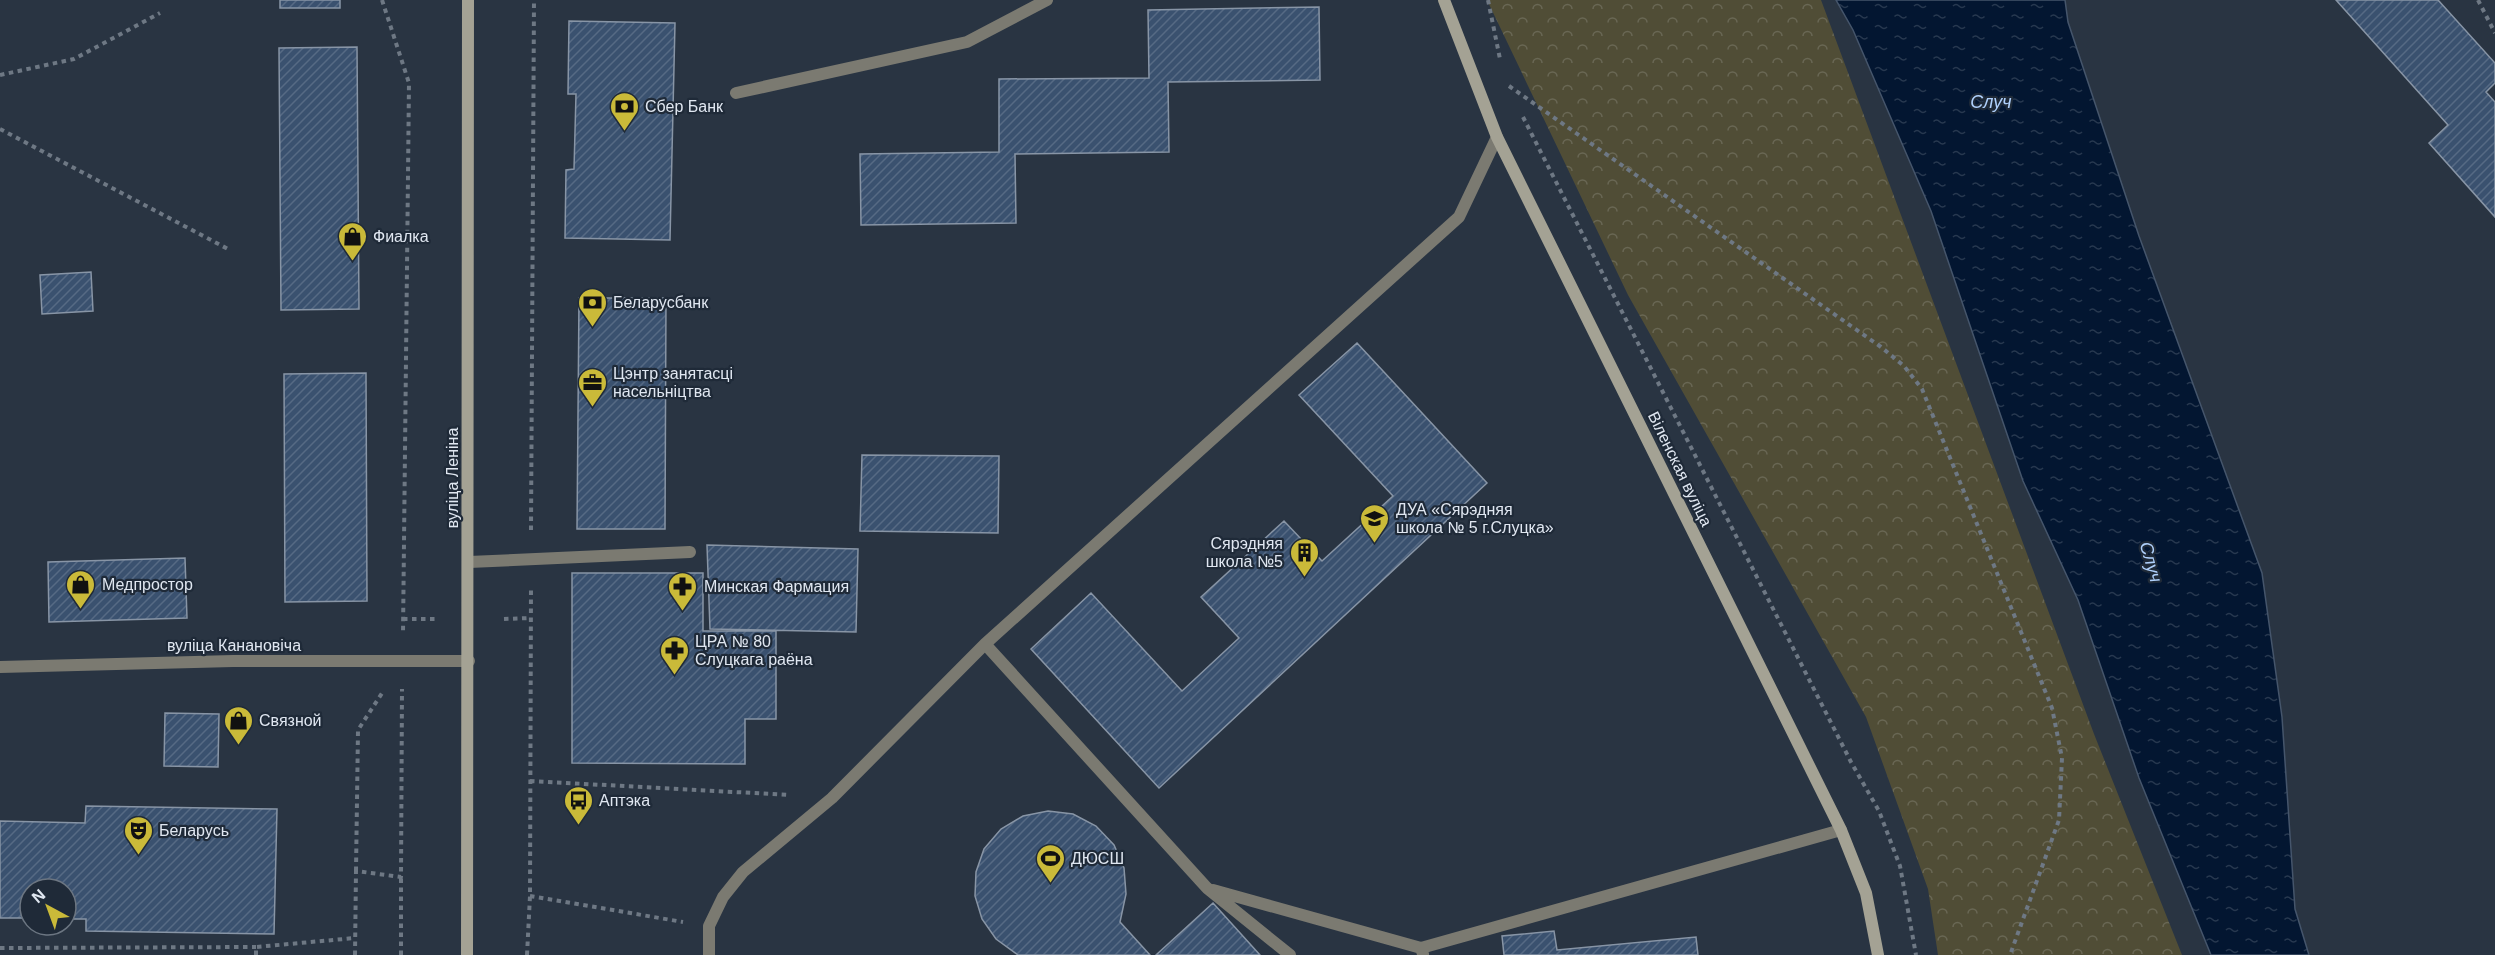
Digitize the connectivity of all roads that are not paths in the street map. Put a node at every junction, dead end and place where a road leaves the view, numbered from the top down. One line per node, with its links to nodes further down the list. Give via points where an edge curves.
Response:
1 (468, 0): 7 (main road, вуліца Леніна)
2 (1047, 0): 4 (street, via 967,42)
3 (1444, 0): 5 (main road, Віленская вуліца)
4 (736, 93)
5 (1497, 137): 8 (street, via 1459,217); 11 (main road, Віленская вуліца)
6 (690, 552): 7 (street)
7 (469, 562): 9 (main road, вуліца Леніна)
8 (985, 644): 12 (street); 15 (street, via 832,798 743,872 723,897 709,926)
9 (469, 661): 10 (street, вуліца Канановіча, via 222,661); 14 (main road, вуліца Леніна)
10 (0, 667)
11 (1841, 830): 13 (street); 17 (main road, Віленская вуліца, via 1866,893)
12 (1207, 888): 13 (street); 16 (street)
13 (1422, 951)
14 (467, 955)
15 (709, 955)
16 (1290, 955)
17 (1878, 955)

